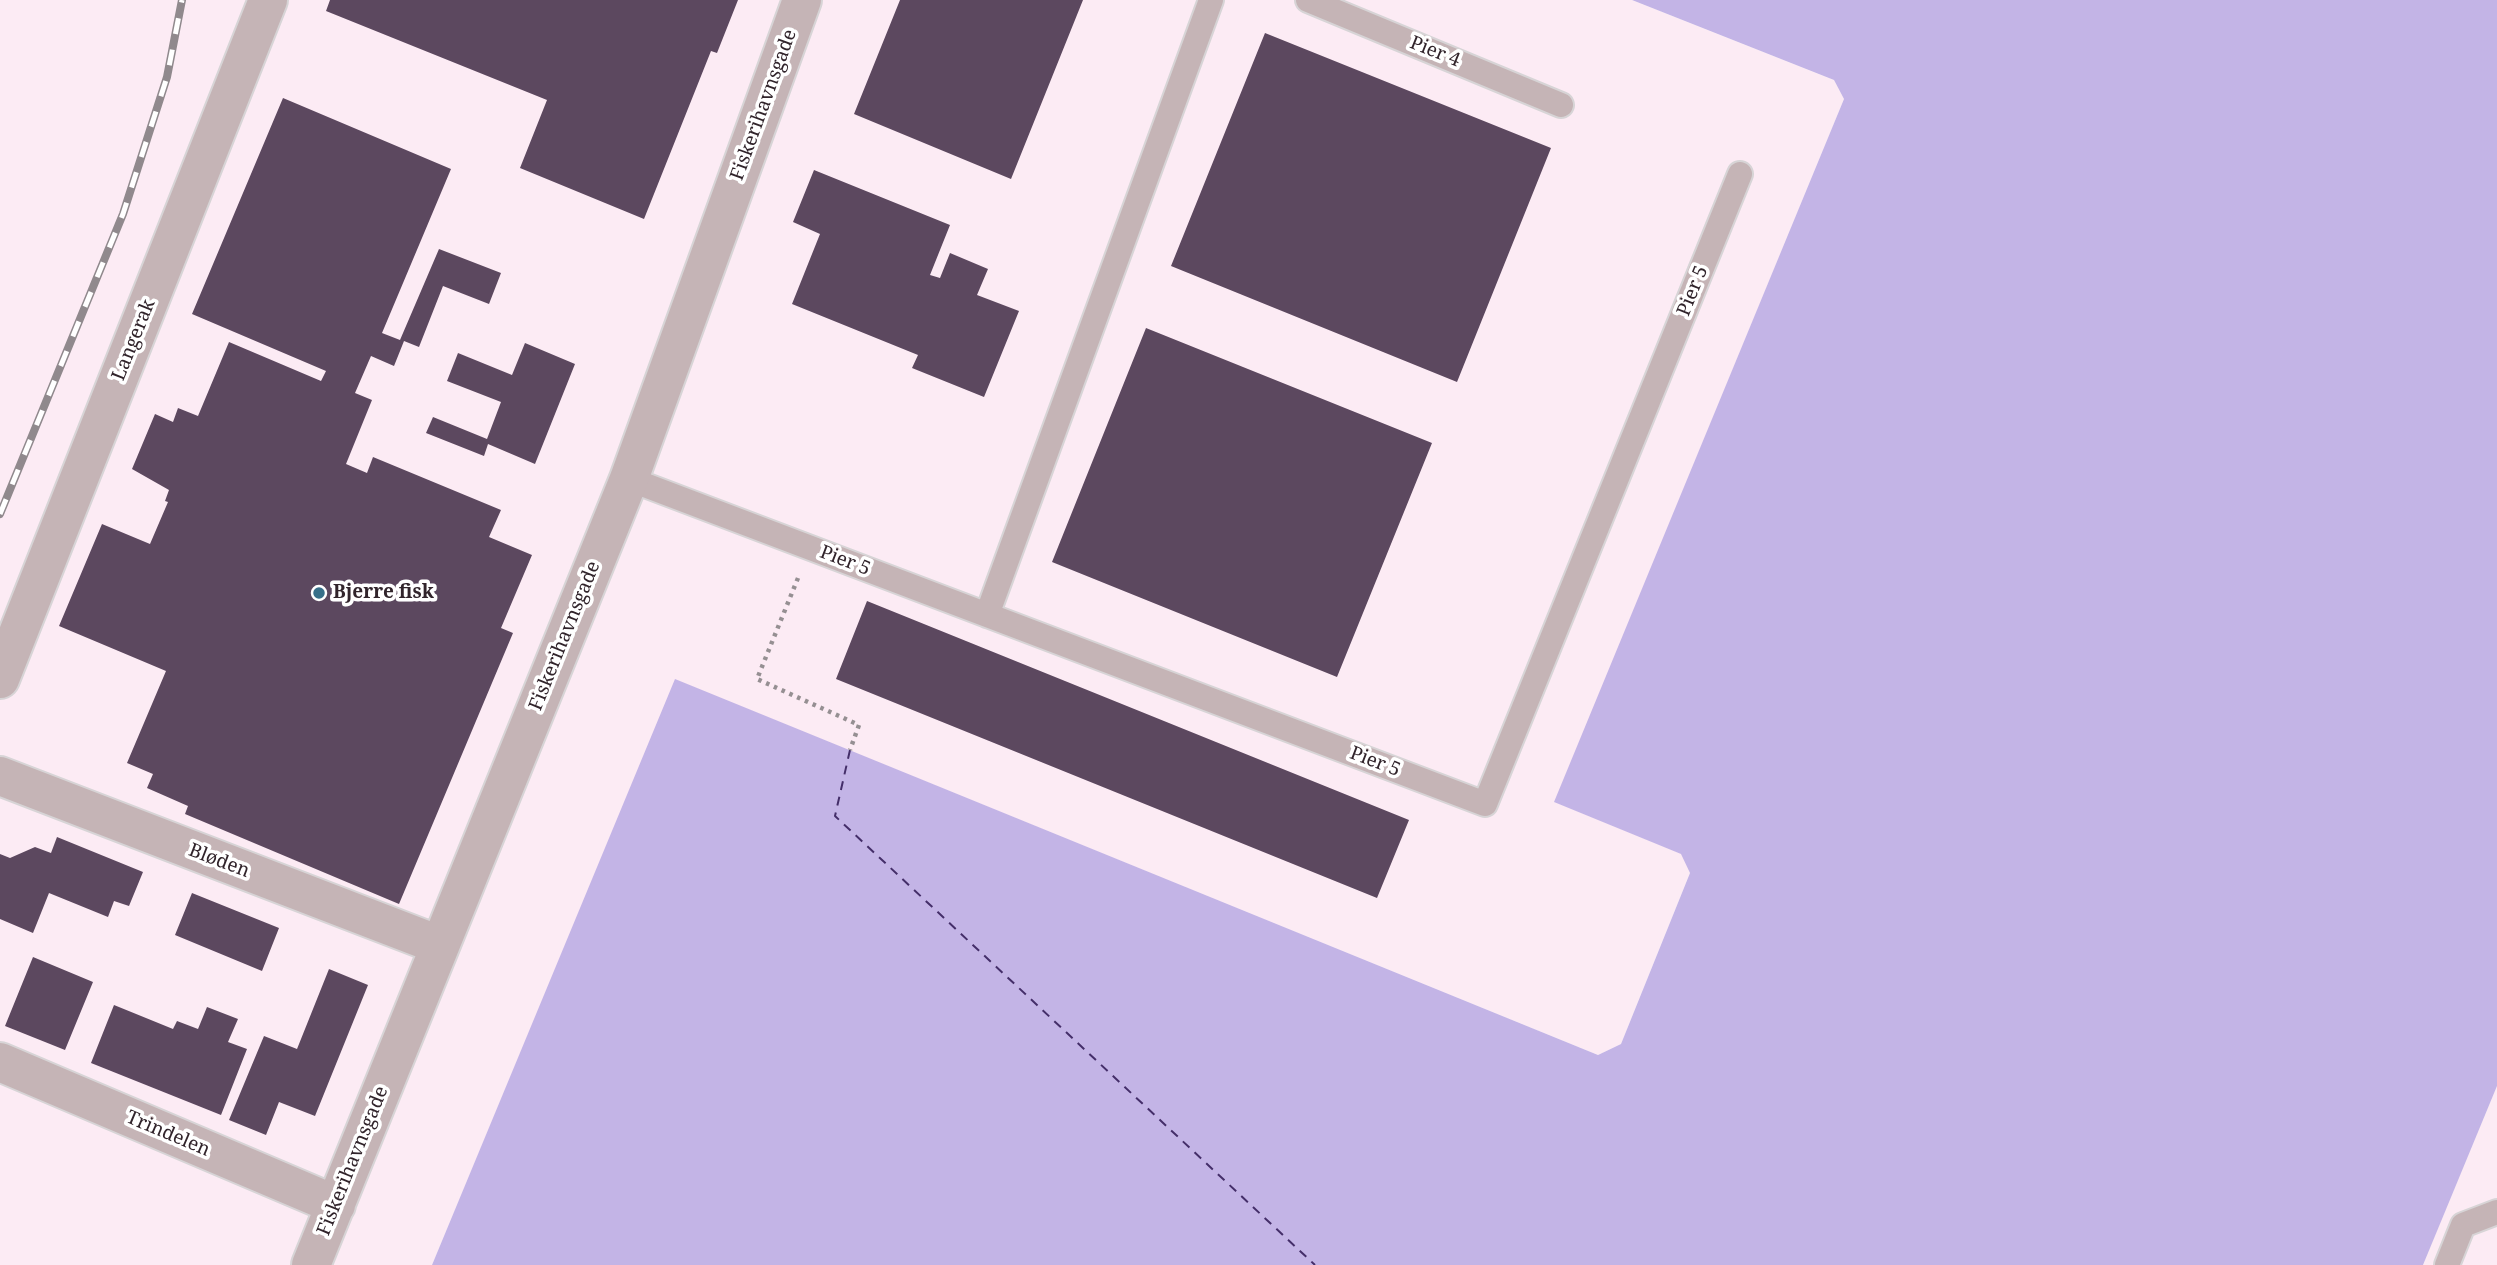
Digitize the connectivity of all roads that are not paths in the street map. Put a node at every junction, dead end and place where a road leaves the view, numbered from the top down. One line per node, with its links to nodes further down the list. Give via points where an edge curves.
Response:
1 (268, 0): 9 (street, Langerak)
2 (802, 0): 7 (street, Fiskerihavnsgade)
3 (1211, 0): 8 (lane)
4 (1308, 0): 5 (lane, Pier 4)
5 (1561, 104)
6 (1740, 174): 8 (lane, Pier 5, via 1485,804)
7 (629, 479): 8 (lane, Pier 5); 11 (street, Fiskerihavnsgade)
8 (987, 615)
9 (0, 679)
10 (0, 776): 11 (street, Bløden)
11 (439, 945): 13 (street, Fiskerihavnsgade)
12 (0, 1062): 13 (street, Trindelen)
13 (336, 1205): 15 (street, Fiskerihavnsgade)
14 (2497, 1212): 16 (lane, via 2463,1225)
15 (311, 1265)
16 (2447, 1265)

